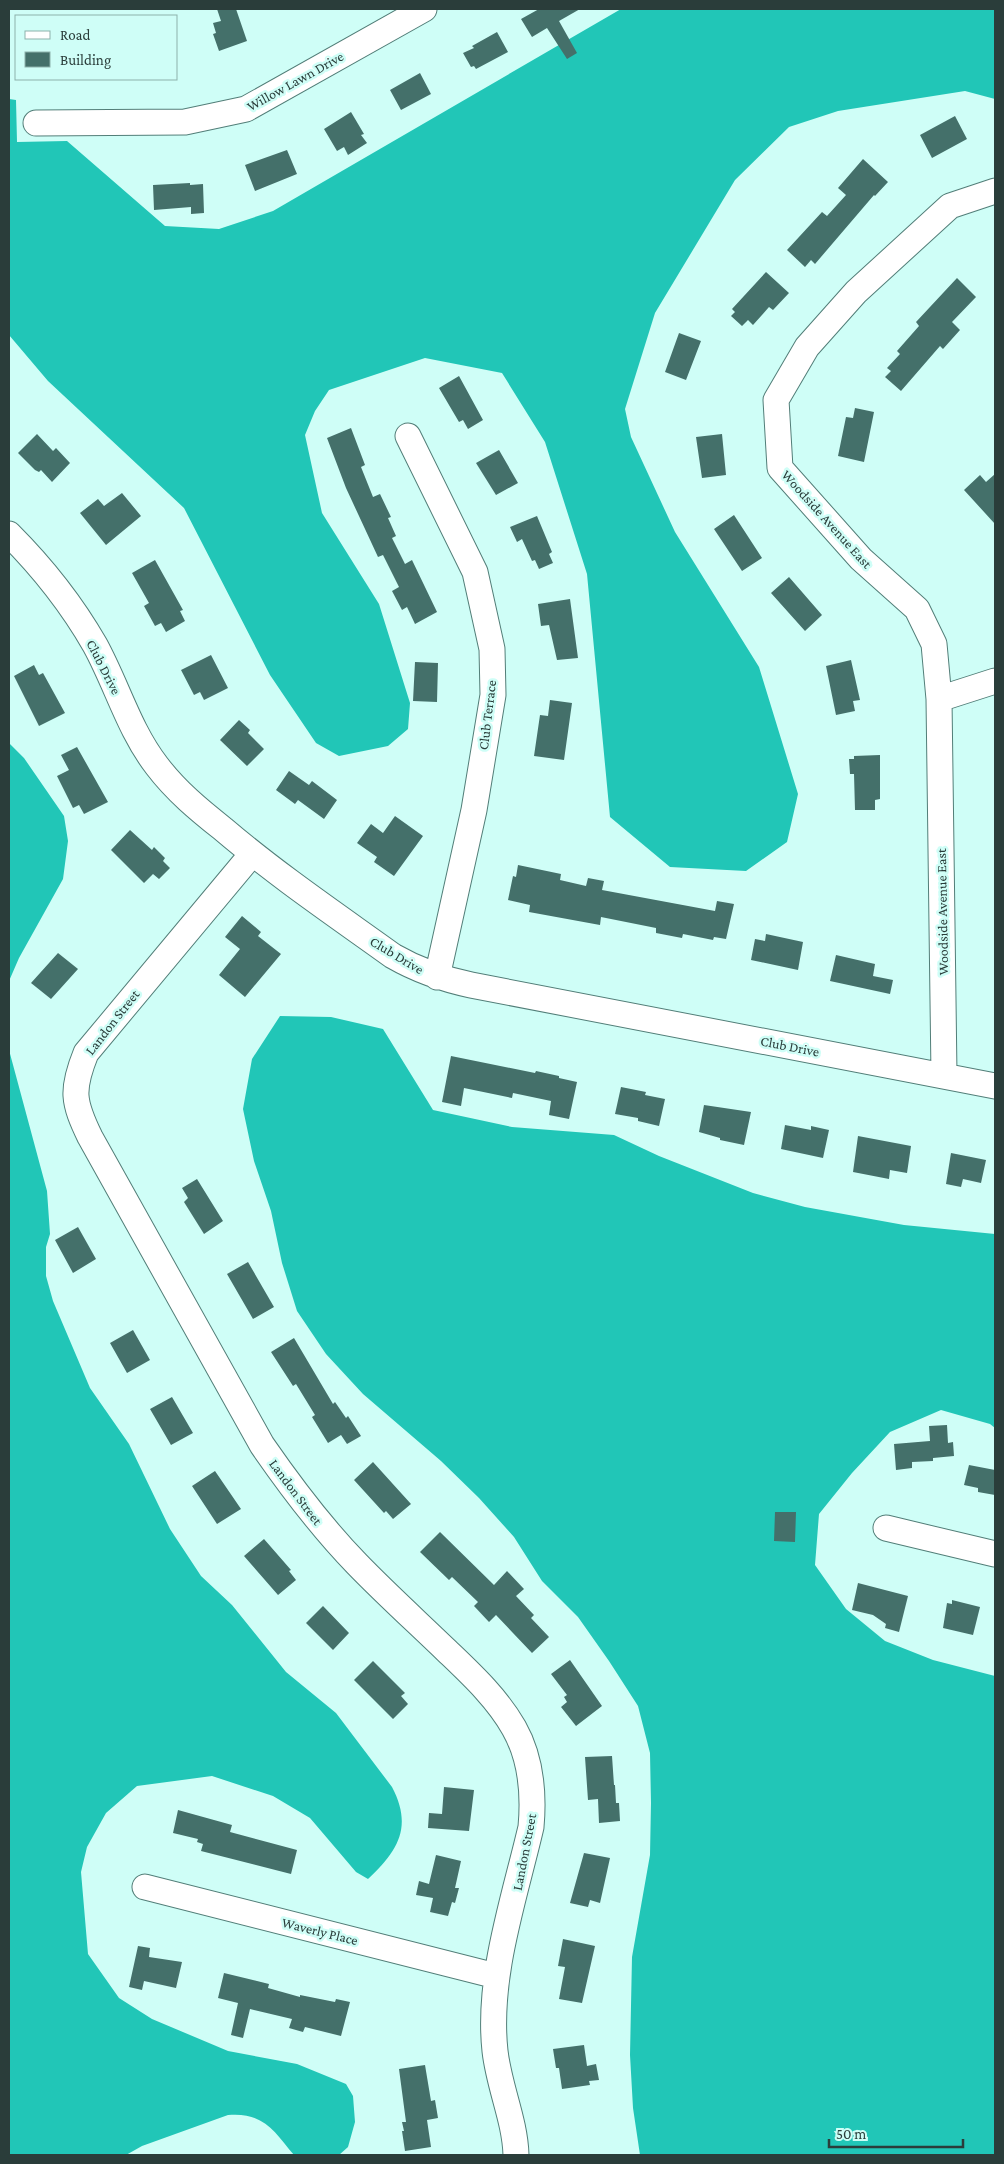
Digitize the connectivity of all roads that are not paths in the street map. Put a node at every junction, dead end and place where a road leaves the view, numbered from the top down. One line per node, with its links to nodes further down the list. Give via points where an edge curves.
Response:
1 (424, 9): 2 (street, Willow Lawn Drive, via 246,109 185,122)
2 (36, 122)
3 (995, 191): 7 (street, Woodside Avenue East, via 950,206 856,292 807,347 776,400 780,468 861,559 917,609 934,644)
4 (408, 436): 9 (street, Club Terrace, via 475,572 492,649 493,695 474,810)
5 (9, 534): 8 (street, Club Drive, via 65,598 94,644 134,729 157,766 184,797)
6 (995, 681): 7 (street)
7 (939, 699): 10 (street, Woodside Avenue East)
8 (252, 854): 9 (street, Club Drive, via 393,956); 15 (street, Landon Street, via 86,1054 75,1088 77,1108 90,1137 262,1445 291,1487 357,1564 477,1680 514,1728 530,1777 533,1803 531,1827)
9 (437, 977): 10 (street, Club Drive)
10 (944, 1075): 11 (street, Club Drive)
11 (995, 1086)
12 (886, 1528): 13 (street)
13 (995, 1554)
14 (145, 1887): 15 (street, Waverly Place)
15 (496, 1976): 16 (street, Landon Street, via 493,2005 495,2051)
16 (516, 2155)

